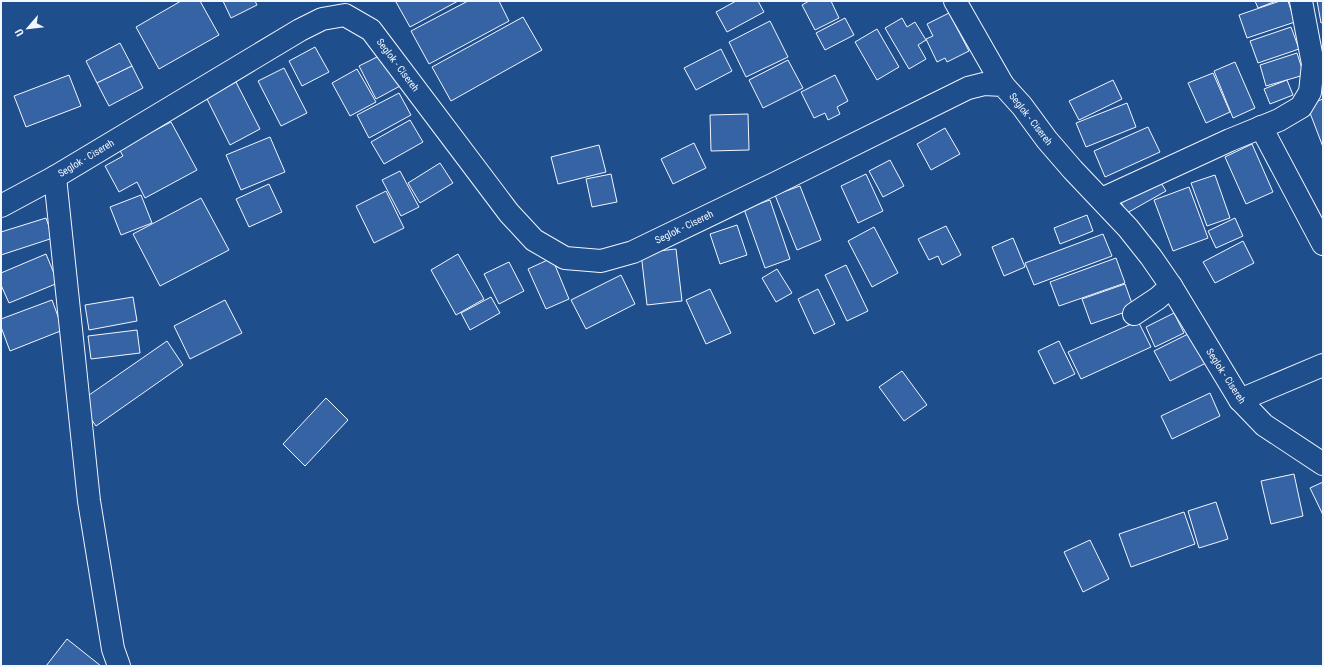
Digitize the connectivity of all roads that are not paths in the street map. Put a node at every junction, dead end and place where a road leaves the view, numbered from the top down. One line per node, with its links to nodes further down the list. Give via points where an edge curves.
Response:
1 (954, 1): 3 (street)
2 (1301, 1): 4 (street, via 1313,64 1310,92 1301,107)
3 (1003, 85): 5 (street, Seglok - Cisereh, via 984,84 968,88 633,252 600,261 565,258 534,240 509,213 371,30 344,15 322,19 300,30); 6 (street, Seglok - Cisereh, via 1047,140)
4 (1261, 127): 6 (street); 8 (street)
5 (55, 177): 7 (street, Seglok - Cisereh); 14 (street, via 89,500 113,649)
6 (1102, 199): 9 (street, Seglok - Cisereh, via 1128,228)
7 (1, 206)
8 (1323, 244)
9 (1171, 286): 10 (street); 12 (street, Seglok - Cisereh)
10 (1134, 314)
11 (1323, 364): 12 (street)
12 (1240, 400): 13 (street, Seglok - Cisereh, via 1264,425)
13 (1323, 464)
14 (119, 666)

